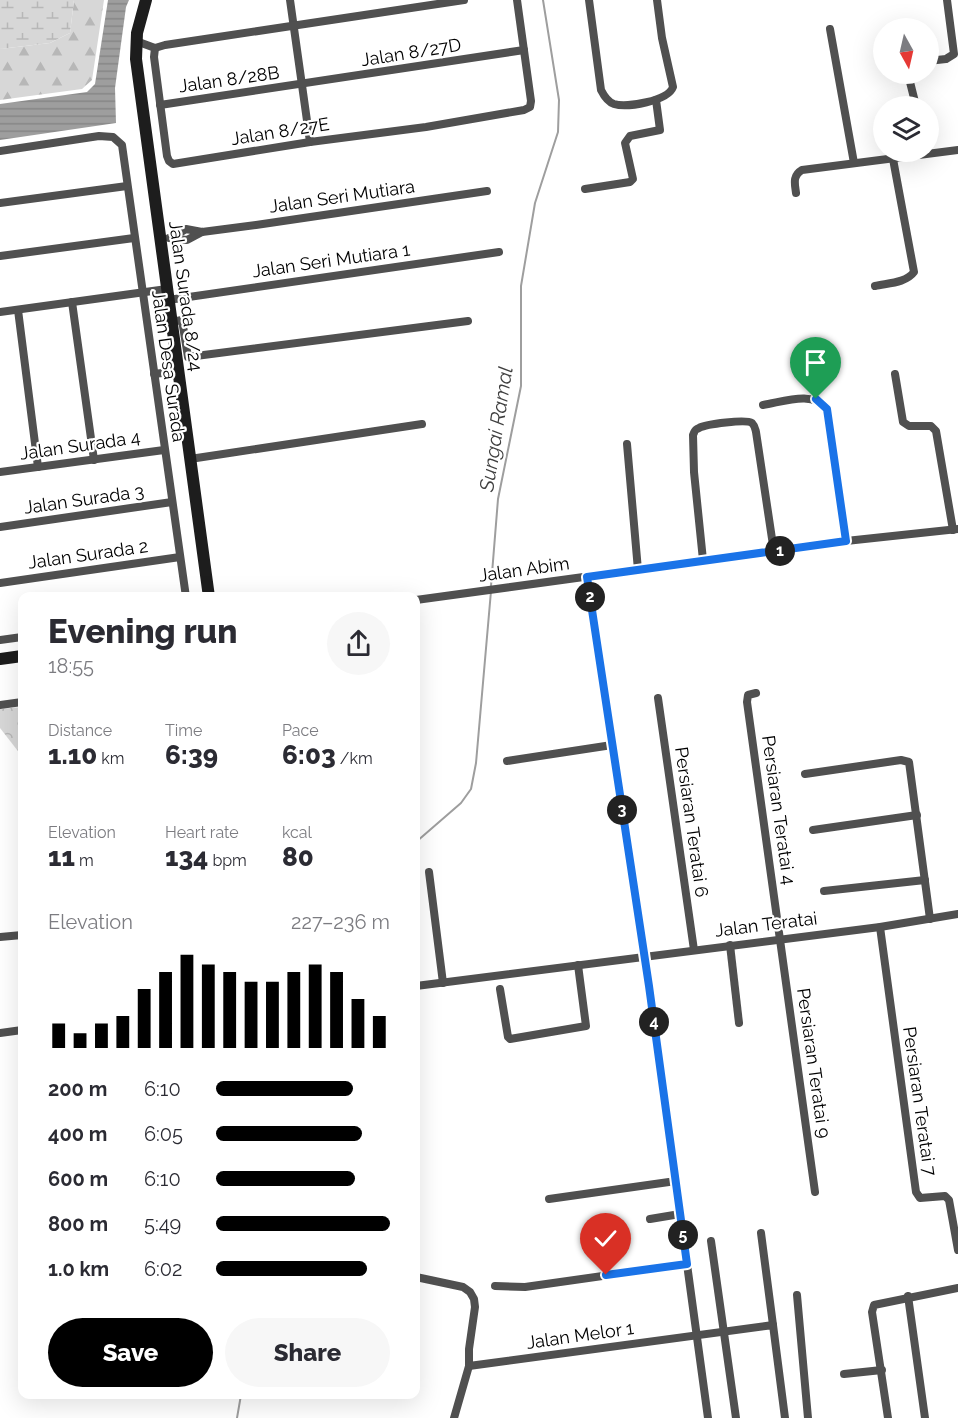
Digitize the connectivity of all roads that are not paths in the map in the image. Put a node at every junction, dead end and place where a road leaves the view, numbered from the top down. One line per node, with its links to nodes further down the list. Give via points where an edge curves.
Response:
1 (146, 0): 10 (street, Jalan Surada 8/24)
2 (290, 0): 8 (street)
3 (464, 0): 8 (street)
4 (517, 0): 12 (street)
5 (589, 0): 15 (street, via 601,90 618,105)
6 (657, 0): 15 (street, via 673,87 668,95)
7 (947, 0): 13 (street, via 954,54)
8 (294, 24): 11 (street); 14 (street)
9 (830, 28): 23 (street)
10 (136, 41): 11 (street); 30 (street, Jalan Surada 8/24, via 140,88)
11 (154, 48): 16 (street, Jalan 8/27E)
12 (524, 51): 14 (street, Jalan 8/27D); 17 (street, Jalan 8/27E, via 530,107 426,128)
13 (939, 60)
14 (302, 85): 16 (street, Jalan 8/28B); 17 (street)
15 (656, 100): 25 (street, via 660,130 630,136 625,143 633,179)
16 (160, 105): 17 (street, Jalan 8/27E, via 167,156 173,164)
17 (310, 142)
18 (958, 150): 20 (street)
19 (0, 151): 24 (street, Jalan Desa Surada, via 113,137 123,152)
20 (939, 152)
21 (873, 161): 23 (street)
22 (894, 162): 33 (street, via 914,272 903,280)
23 (854, 163): 27 (street, via 802,170 795,176)
24 (128, 186): 28 (street); 29 (street, Jalan Desa Surada)
25 (585, 189)
26 (488, 191): 30 (street, Jalan Seri Mutiara, via 202,232 187,240)
27 (796, 193)
28 (0, 203)
29 (134, 238): 32 (street); 34 (street, Jalan Desa Surada)
30 (166, 239): 35 (street, Jalan Surada 8/24)
31 (499, 252): 35 (street, Jalan Seri Mutiara 1)
32 (0, 256)
33 (875, 286)
34 (142, 292): 35 (street, Jalan Seri Mutiara 1); 36 (street, Jalan Seri Mutiara 1); 43 (street, Jalan Desa Surada)
35 (168, 295): 40 (street, Jalan Surada 8/24)
36 (72, 302): 37 (street, Jalan Seri Mutiara 1); 49 (street)
37 (18, 310): 38 (street, Jalan Seri Mutiara 1); 50 (street)
38 (0, 312)
39 (468, 321): 40 (street, via 188,357 182,320)
40 (171, 322): 41 (street, Jalan Surada 8/24)
41 (178, 371): 43 (street); 48 (street, Jalan Surada 8/24)
42 (895, 374): 54 (street, via 903,422 909,426 931,426 936,431)
43 (154, 375): 47 (street, Jalan Desa Surada)
44 (763, 405): 55 (street, via 816,399 827,409)
45 (422, 424): 48 (street)
46 (627, 444): 59 (street)
47 (164, 450): 49 (street, Jalan Surada 4); 52 (street, Jalan Desa Surada)
48 (190, 459): 63 (street, Jalan Surada 8/24)
49 (94, 460): 50 (street, Jalan Surada 4)
50 (38, 467): 51 (street, Jalan Surada 4)
51 (0, 472)
52 (172, 502): 53 (street, Jalan Surada 3); 57 (street, Jalan Desa Surada)
53 (0, 527)
54 (956, 529): 55 (street, Jalan Abim)
55 (846, 541): 56 (street, Jalan Abim)
56 (774, 552): 58 (street, Jalan Abim); 58 (street, via 755,427 739,422 700,427 693,435)
57 (180, 557): 61 (street, Jalan Surada 2); 62 (street, Jalan Desa Surada)
58 (703, 560): 59 (street, Jalan Abim)
59 (638, 570): 60 (street, Jalan Abim)
60 (587, 577): 64 (street, Jalan Abim); 73 (street)
61 (0, 583)
62 (185, 592)
63 (208, 592)
64 (420, 599)
65 (18, 638): 66 (street)
66 (0, 640)
67 (18, 657): 68 (street)
68 (0, 659)
69 (756, 693): 86 (street, Persiaran Teratai 4, via 748,694 747,702)
70 (658, 698): 88 (street, Persiaran Teratai 6)
71 (18, 703): 72 (street)
72 (0, 705)
73 (612, 745): 74 (street); 89 (street)
74 (507, 761)
75 (805, 774): 76 (street, via 909,762)
76 (917, 815): 77 (street); 79 (street)
77 (813, 830)
78 (429, 872): 91 (street)
79 (925, 880): 80 (street); 82 (street)
80 (824, 891)
81 (958, 914): 82 (street, Jalan Teratai)
82 (930, 920): 83 (street, Jalan Teratai)
83 (880, 927): 86 (street, Jalan Teratai); 104 (street, Persiaran Teratai 7, via 916,1192 921,1197 945,1196 949,1200)
84 (18, 935): 85 (street)
85 (0, 937)
86 (780, 939): 87 (street, Jalan Teratai); 98 (street, Persiaran Teratai 9)
87 (729, 945): 88 (street, Jalan Teratai); 94 (street)
88 (694, 950): 89 (street, Jalan Teratai)
89 (644, 956): 90 (street, Jalan Teratai); 97 (street)
90 (578, 965): 91 (street, Jalan Teratai); 93 (street, via 586,1026 510,1039)
91 (443, 982): 92 (street, Jalan Teratai)
92 (420, 985)
93 (500, 989)
94 (739, 1023)
95 (18, 1031): 96 (street)
96 (0, 1033)
97 (675, 1181): 99 (street); 100 (street)
98 (815, 1192)
99 (549, 1199)
100 (680, 1214): 101 (street); 105 (street)
101 (650, 1219)
102 (761, 1233): 111 (street)
103 (711, 1241): 112 (street)
104 (958, 1250)
105 (687, 1264): 107 (street, via 525,1287); 113 (street)
106 (420, 1278): 114 (street, via 463,1287 473,1295)
107 (495, 1286)
108 (958, 1288): 110 (street)
109 (797, 1295): 121 (street)
110 (908, 1296): 115 (street, via 877,1303 873,1308); 123 (street)
111 (773, 1325): 112 (street, Jalan Melor 1); 120 (street)
112 (724, 1332): 113 (street, Jalan Melor 1); 119 (street)
113 (696, 1336): 114 (street, Jalan Melor 1); 118 (street)
114 (469, 1366): 117 (street)
115 (882, 1370): 116 (street); 122 (street)
116 (844, 1374)
117 (454, 1418)
118 (708, 1418)
119 (736, 1418)
120 (785, 1418)
121 (808, 1418)
122 (888, 1418)
123 (926, 1418)

